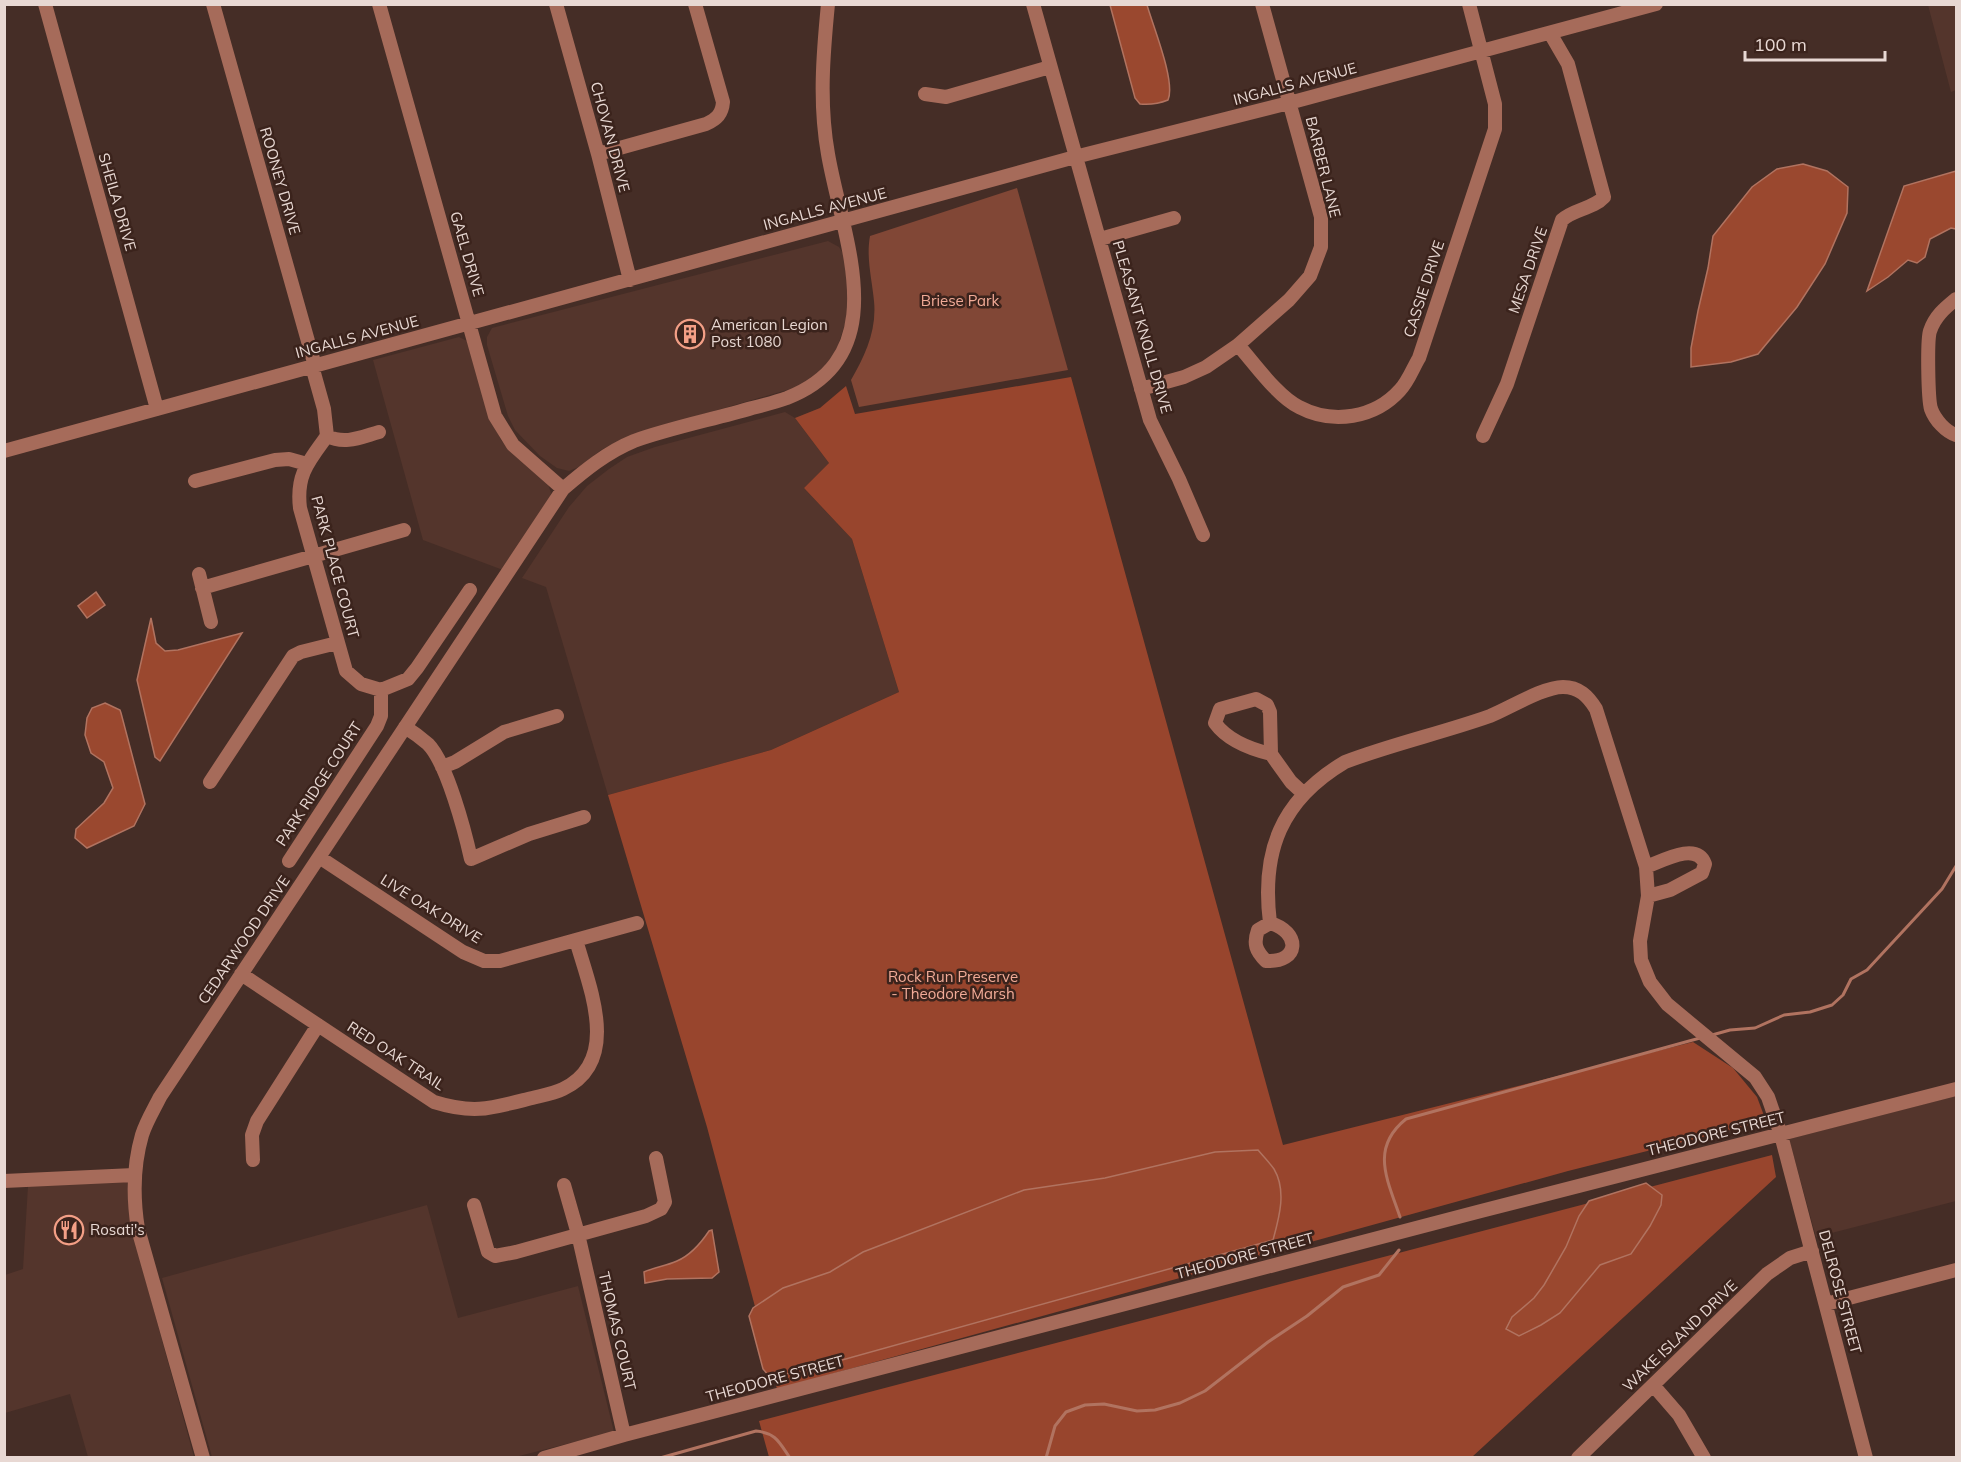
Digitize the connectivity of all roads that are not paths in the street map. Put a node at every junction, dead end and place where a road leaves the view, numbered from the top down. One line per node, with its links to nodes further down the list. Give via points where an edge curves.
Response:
1 (45, 4): 27 (street, SHEILA DRIVE)
2 (213, 4): 25 (street, ROONEY DRIVE)
3 (380, 4): 23 (street, GAEL DRIVE)
4 (556, 4): 16 (street, CHOVAN DRIVE)
5 (695, 4): 16 (street, via 723,102 720,115 706,124)
6 (828, 4): 19 (street, CEDARWOOD DRIVE, via 821,103)
7 (1033, 4): 13 (street, PLEASANT KNOLL DRIVE)
8 (1262, 4): 15 (street, BARBER LANE)
9 (1469, 4): 12 (street, CASSIE DRIVE)
10 (1656, 4): 11 (street, INGALLS AVENUE)
11 (1550, 33): 12 (street, INGALLS AVENUE); 31 (street, MESA DRIVE, via 1568,64 1604,196 1598,203 1562,220 1507,384)
12 (1482, 52): 15 (street, INGALLS AVENUE); 24 (street, CASSIE DRIVE, via 1495,104 1495,129 1419,358 1401,390 1378,409 1356,416 1317,414 1298,407 1280,392)
13 (1050, 67): 14 (street, via 946,97); 17 (street, PLEASANT KNOLL DRIVE)
14 (925, 94)
15 (1289, 103): 17 (street, INGALLS AVENUE); 24 (street, BARBER LANE, via 1321,217 1321,248 1310,276)
16 (598, 154): 21 (street, CHOVAN DRIVE)
17 (1075, 157): 19 (street, INGALLS AVENUE); 20 (street, PLEASANT KNOLL DRIVE)
18 (1174, 218): 20 (street)
19 (844, 221): 21 (street, INGALLS AVENUE); 35 (street, CEDARWOOD DRIVE, via 855,280 855,310 849,340 833,366 812,386 787,398 633,442 592,464)
20 (1100, 238): 26 (street, PLEASANT KNOLL DRIVE)
21 (630, 280): 23 (street, INGALLS AVENUE)
22 (1956, 299): 29 (street, via 1942,310 1929,332 1932,410 1942,426)
23 (470, 323): 25 (street, INGALLS AVENUE); 35 (street, GAEL DRIVE, via 495,416 513,445)
24 (1239, 345): 26 (street, BARBER LANE, via 1206,368)
25 (314, 366): 27 (street, INGALLS AVENUE); 30 (street)
26 (1141, 389): 37 (street, PLEASANT KNOLL DRIVE, via 1150,420)
27 (158, 409): 32 (street, INGALLS AVENUE)
28 (379, 432): 30 (street, via 347,441)
29 (1956, 435)
30 (327, 436): 33 (street, PARK PLACE COURT)
31 (1483, 436)
32 (4, 451)
33 (307, 464): 34 (street, via 275,460); 38 (street, PARK PLACE COURT, via 298,492)
34 (195, 481)
35 (563, 489): 44 (street, CEDARWOOD DRIVE)
36 (405, 530): 38 (street)
37 (1203, 535)
38 (313, 556): 40 (street, via 200,581); 41 (street, PARK PLACE COURT)
39 (470, 590): 42 (street, via 408,679)
40 (211, 622)
41 (337, 643): 42 (street, PARK PLACE COURT, via 346,671 361,684); 47 (street, via 293,656)
42 (381, 690): 51 (street, PARK RIDGE COURT, via 377,726)
43 (557, 716): 46 (street, via 504,732)
44 (405, 727): 46 (street, via 429,744); 50 (street, CEDARWOOD DRIVE)
45 (1270, 754): 45 (street, via 1270,712 1266,705 1256,699 1220,709 1215,723 1222,731 1250,749); 48 (street)
46 (442, 767): 49 (street, via 463,819 471,859 530,834)
47 (210, 783)
48 (1304, 794): 52 (street, DELROSE STREET, via 1345,762 1490,716 1551,689 1579,690 1596,709); 55 (street, DELROSE STREET, via 1273,844 1268,875)
49 (584, 818)
50 (319, 857): 56 (street, LIVE OAK DRIVE, via 464,952 484,961 500,961); 57 (street, CEDARWOOD DRIVE)
51 (288, 861)
52 (1646, 867): 53 (street, DELROSE STREET); 53 (street, via 1690,851 1700,855 1705,864 1702,873 1670,890)
53 (1648, 896): 60 (street, DELROSE STREET, via 1640,941 1641,960 1650,982 1667,1004 1755,1077 1768,1097)
54 (637, 923): 56 (street, LIVE OAK DRIVE)
55 (1270, 923)
56 (576, 940): 58 (street, RED OAK TRAIL, via 598,1021 598,1039 586,1070 563,1089 488,1109 453,1108 434,1102)
57 (241, 974): 58 (street, RED OAK TRAIL); 63 (street, CEDARWOOD DRIVE, via 160,1097 142,1135)
58 (318, 1025): 62 (street, via 258,1121 252,1135)
59 (1956, 1089): 60 (street, THEODORE STREET)
60 (1781, 1135): 68 (street, DELROSE STREET); 72 (street, THEODORE STREET)
61 (656, 1158): 67 (street, via 665,1202 661,1209)
62 (253, 1160)
63 (134, 1175): 64 (street); 73 (street, CEDARWOOD DRIVE, via 138,1229)
64 (4, 1181)
65 (564, 1185): 67 (street, THOMAS COURT)
66 (474, 1204): 67 (street, via 488,1252 495,1256)
67 (578, 1234): 72 (street, THOMAS COURT)
68 (1812, 1251): 70 (street, DELROSE STREET); 71 (street, WAKE ISLAND DRIVE, via 1790,1258 1767,1274)
69 (1956, 1272): 70 (street)
70 (1826, 1304): 77 (street, DELROSE STREET)
71 (1653, 1385): 75 (street, WAKE ISLAND DRIVE); 76 (street, via 1679,1415)
72 (624, 1435): 74 (street, THEODORE STREET)
73 (203, 1458)
74 (544, 1458)
75 (1578, 1458)
76 (1704, 1458)
77 (1866, 1458)

